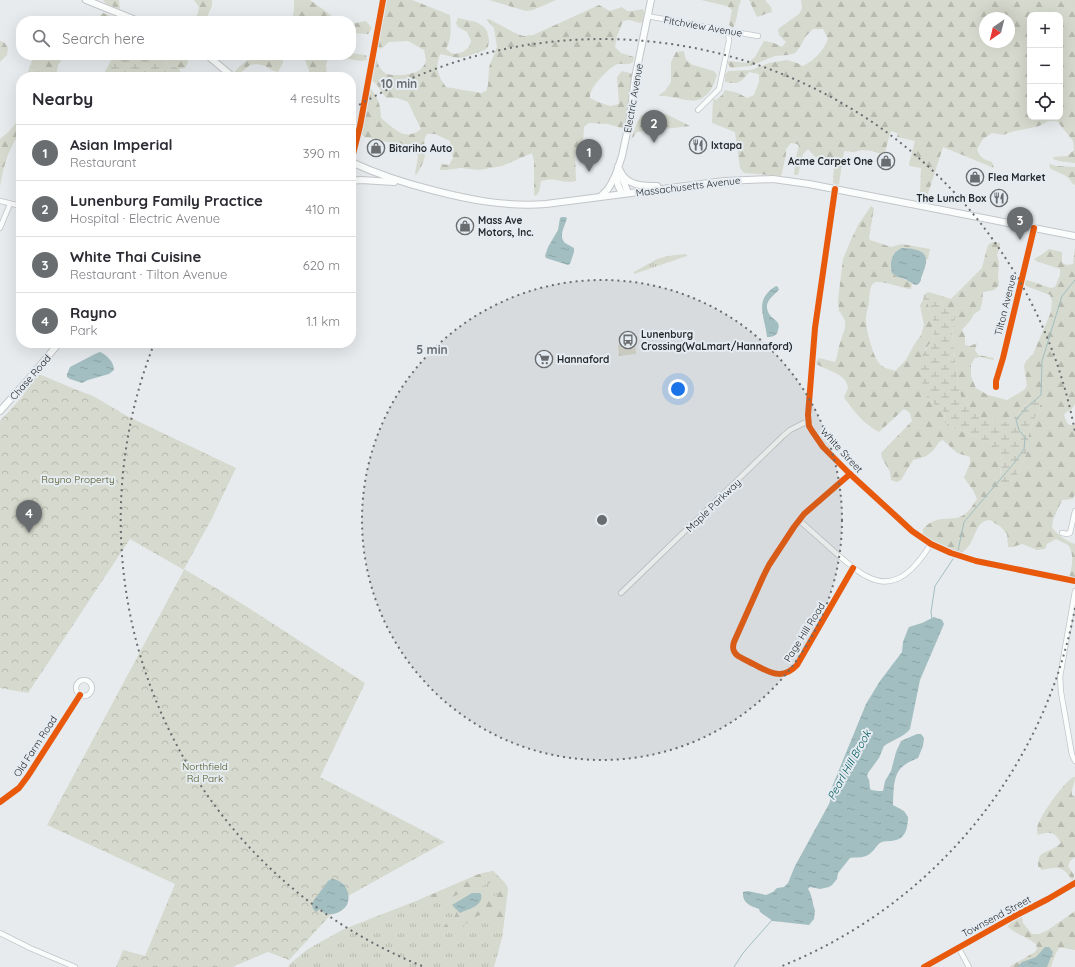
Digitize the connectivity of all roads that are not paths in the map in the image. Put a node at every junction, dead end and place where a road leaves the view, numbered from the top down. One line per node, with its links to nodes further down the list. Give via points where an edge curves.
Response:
1 (86, 0): 4 (main road)
2 (383, 0): 11 (street)
3 (650, 0): 5 (main road, Electric Avenue)
4 (126, 16)
5 (647, 16): 6 (street, Fitchview Avenue); 13 (main road, Electric Avenue, via 629,122)
6 (728, 31): 7 (street, Fitchview Avenue); 10 (street, via 729,41 719,89)
7 (758, 36)
8 (213, 60): 9 (main road)
9 (227, 72)
10 (698, 110)
11 (356, 142)
12 (356, 164): 16 (main road, Massachusetts Avenue)
13 (618, 167): 14 (main road, Electric Avenue); 17 (main road, via 624,177 632,183); 19 (main road)
14 (616, 174): 19 (main road, via 618,185); 20 (main road, Electric Avenue)
15 (356, 180): 16 (main road)
16 (408, 184): 20 (main road, Massachusetts Avenue, via 466,199 505,204 546,204)
17 (670, 187): 18 (main road, Massachusetts Avenue, via 734,180 773,180); 19 (main road, Massachusetts Avenue)
18 (835, 189): 25 (main road, Massachusetts Avenue); 30 (street, via 814,341)
19 (625, 194): 20 (main road, Massachusetts Avenue)
20 (600, 197)
21 (0, 201): 22 (street)
22 (10, 204): 23 (street); 24 (street)
23 (16, 205)
24 (0, 228)
25 (1034, 228): 26 (main road, Massachusetts Avenue); 28 (street, Tilton Avenue)
26 (1075, 236)
27 (55, 348): 29 (main road, Chase Road)
28 (996, 387)
29 (0, 411)
30 (808, 421): 31 (street, White Street, via 815,437); 39 (street, Maple Parkway, via 783,436)
31 (850, 474): 33 (street); 35 (street, White Street, via 912,531)
32 (1075, 511): 34 (street, via 1070,533)
33 (799, 520): 36 (street); 36 (street, Page Hill Road, via 763,577 734,642 734,651 738,656 771,673 784,674 792,670)
34 (1062, 533)
35 (931, 544): 36 (street, via 914,568 893,580 873,579); 37 (street, White Street, via 951,554 976,561)
36 (853, 568)
37 (1075, 581)
38 (1075, 592): 41 (street, via 1060,677 1062,700)
39 (621, 593)
40 (80, 695): 42 (street, Old Farm Road, via 28,776 19,788)
41 (1075, 761)
42 (0, 802)
43 (1075, 884): 45 (street, Townsend Street)
44 (0, 933): 47 (street)
45 (958, 947): 46 (street, Townsend Street); 48 (street)
46 (925, 966)
47 (73, 967)
48 (969, 967)

